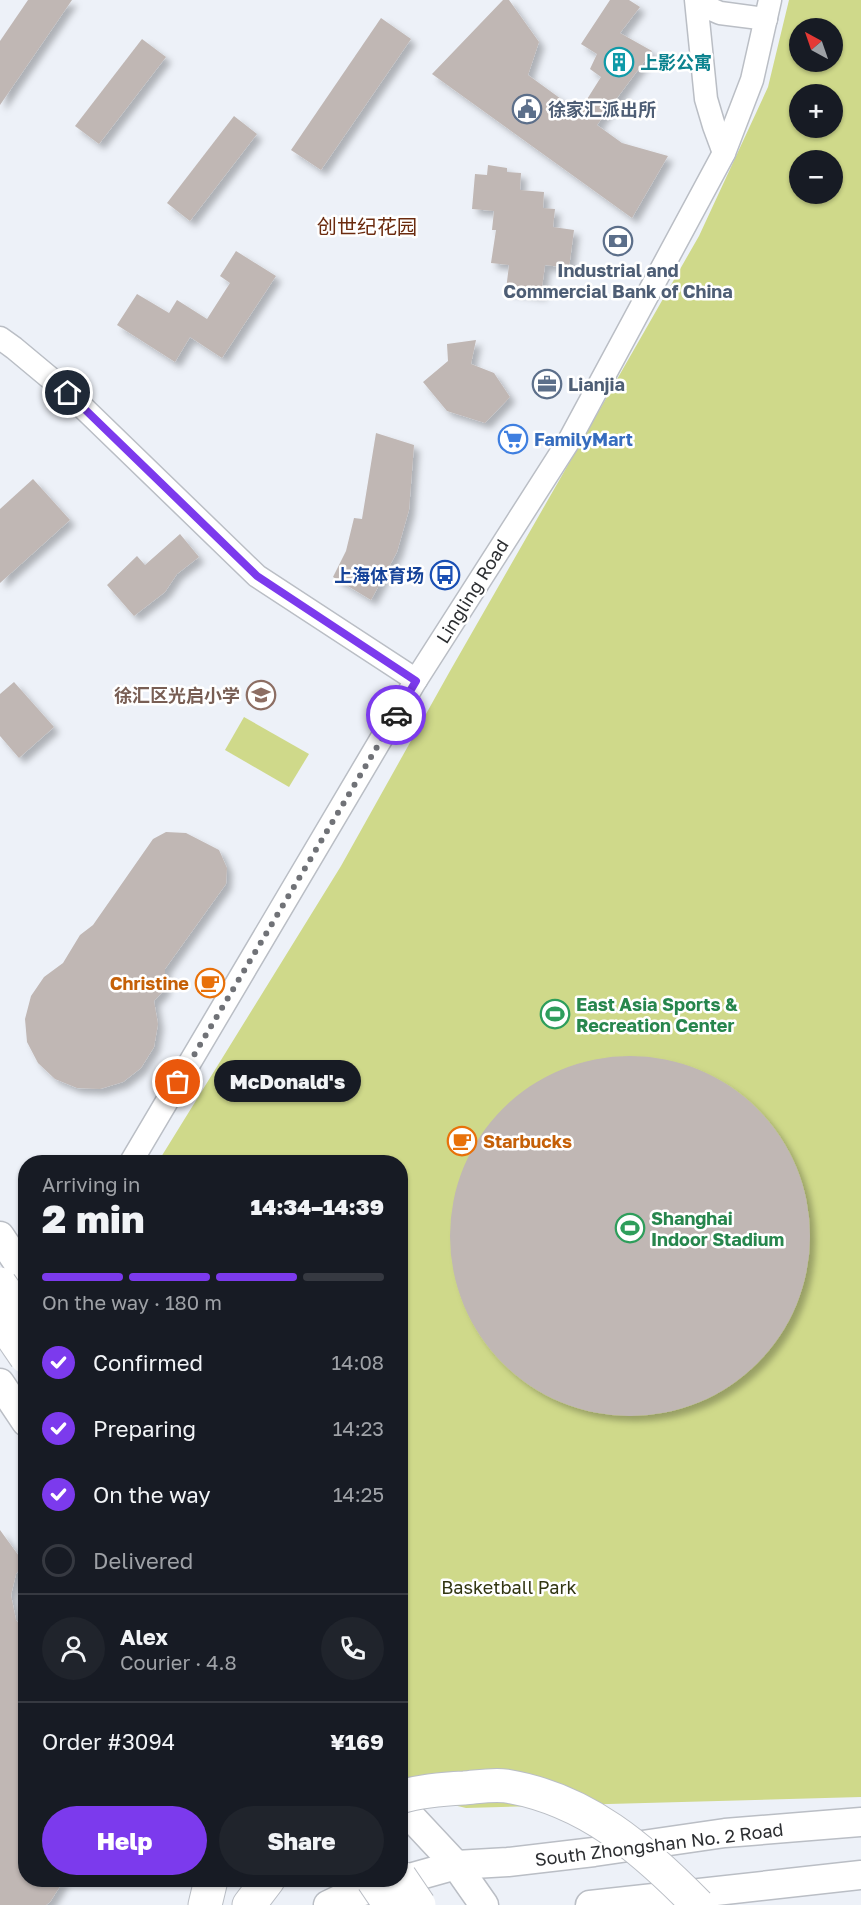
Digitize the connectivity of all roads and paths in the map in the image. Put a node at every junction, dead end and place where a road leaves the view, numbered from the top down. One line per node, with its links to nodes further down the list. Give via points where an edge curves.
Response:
1 (697, 1): 2 (street, via 720,13); 3 (street, via 706,99)
2 (768, 9): 3 (street, Lingling Road, via 752,80)
3 (724, 153): 5 (street, Lingling Road, via 570,439)
4 (0, 338): 5 (street, via 68,393 257,576)
5 (416, 681): 6 (street, Lingling Road)
6 (135, 1155)
7 (0, 1236): 8 (main road)
8 (18, 1263)
9 (0, 1284): 10 (highway, bridge)
10 (18, 1310)
11 (18, 1310): 13 (street)
12 (0, 1319): 14 (highway, bridge)
13 (0, 1326)
14 (18, 1345)
15 (0, 1383): 16 (main road)
16 (18, 1410)
17 (408, 1795): 35 (highway, bridge, via 504,1786 548,1797 586,1813 628,1840)
18 (408, 1813): 20 (main road)
19 (861, 1822): 20 (main road, South Zhongshan No. 2 Road, via 725,1833 508,1862)
20 (456, 1865): 22 (main road, South Zhongshan No. 2 Road); 33 (main road)
21 (861, 1875): 34 (main road)
22 (408, 1878)
23 (209, 1887): 29 (highway)
24 (259, 1887): 30 (main road)
25 (262, 1887): 30 (highway)
26 (372, 1887): 28 (main road, South Zhongshan No. 2 Road)
27 (407, 1887): 32 (highway, bridge)
28 (349, 1893): 31 (highway, bridge)
29 (205, 1905)
30 (248, 1905)
31 (390, 1905)
32 (419, 1905)
33 (484, 1905)
34 (590, 1905)
35 (698, 1905)

